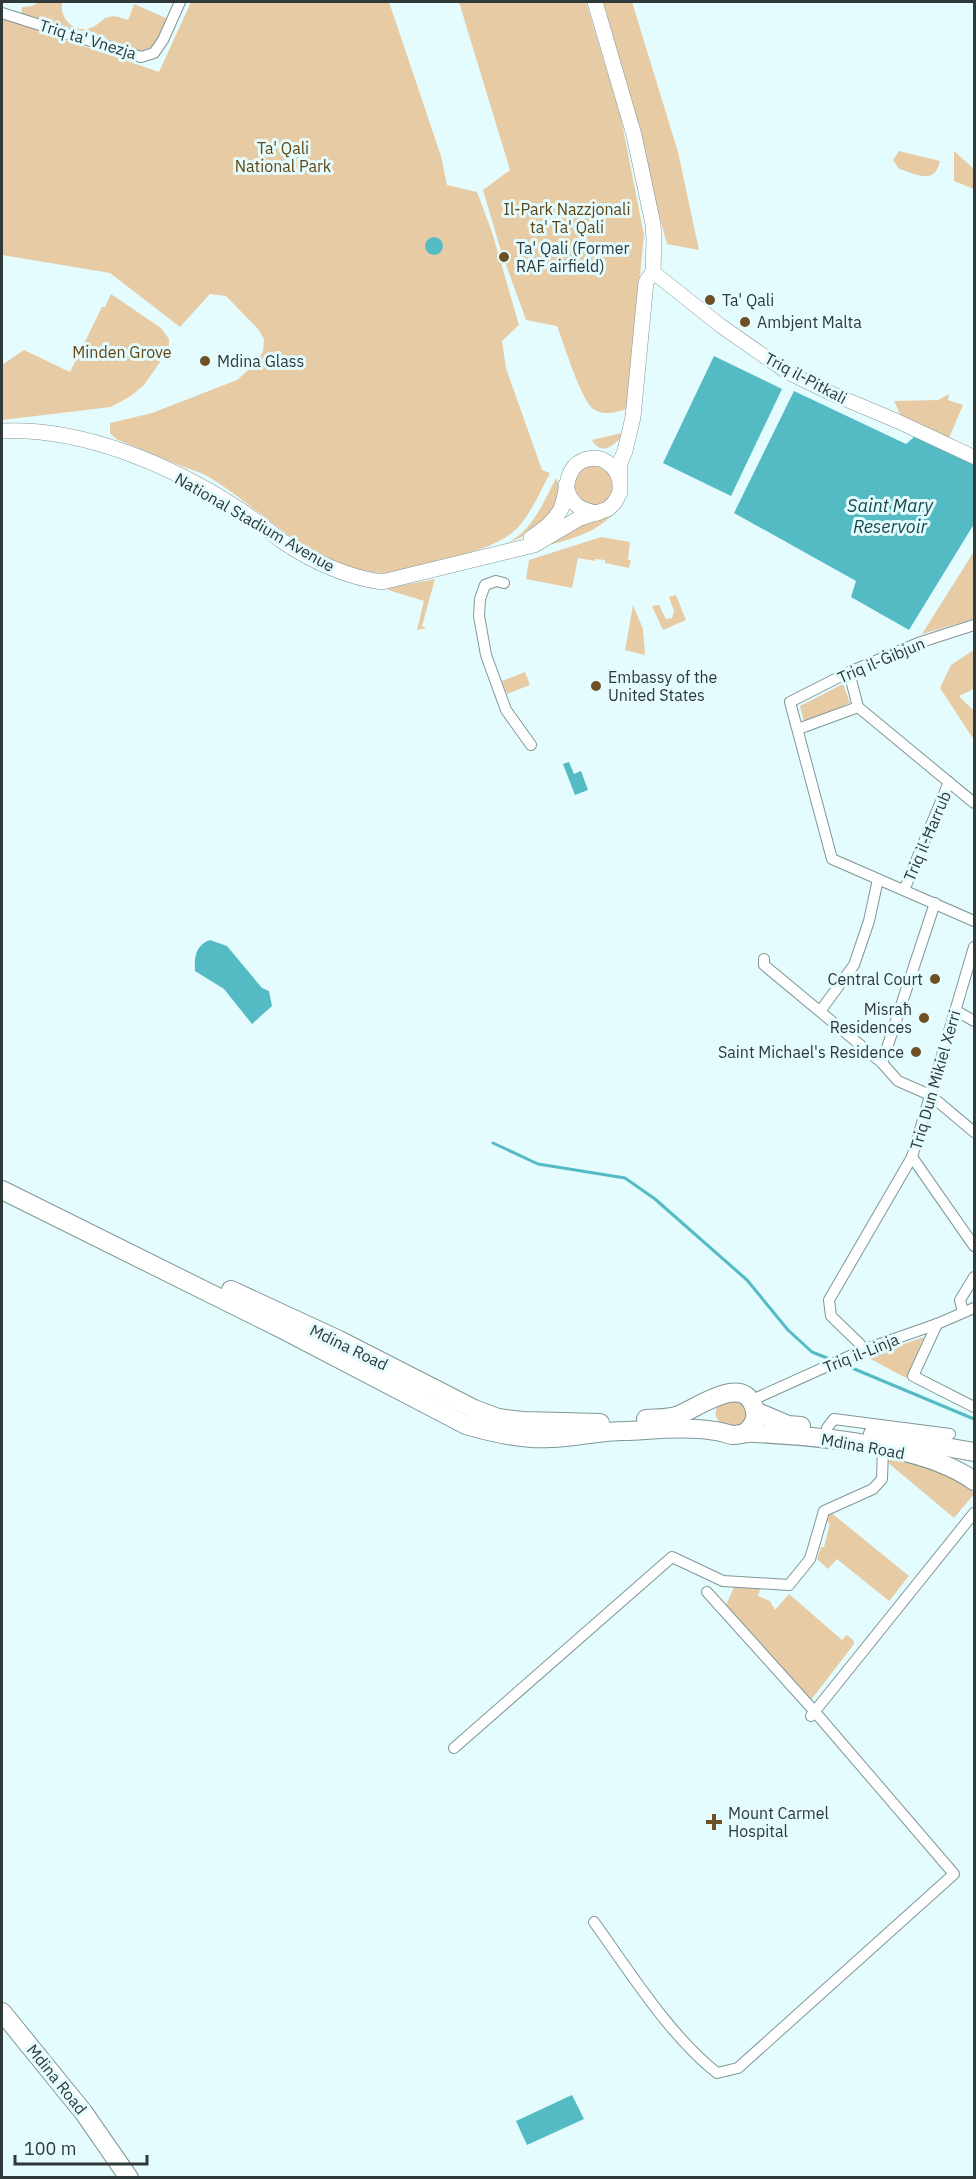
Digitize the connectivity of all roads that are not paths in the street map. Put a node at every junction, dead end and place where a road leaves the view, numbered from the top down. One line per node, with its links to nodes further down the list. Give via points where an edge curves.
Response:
1 (180, 2): 3 (street, Triq ta' Vnezja, via 154,53 141,57)
2 (595, 2): 4 (main road, via 634,135 652,224)
3 (2, 13)
4 (653, 272): 6 (main road, via 646,282); 7 (street, Triq il-Pitkali, via 787,372)
5 (2, 431): 12 (main road, National Stadium Avenue, via 24,430 86,439 177,474 220,497 305,555 359,579 382,582)
6 (629, 436): 8 (main road); 9 (main road, via 620,464)
7 (975, 457)
8 (602, 460): 9 (main road, via 613,466); 10 (main road, via 594,458 575,465)
9 (621, 482): 11 (main road, via 615,502)
10 (566, 484): 11 (main road, via 572,502); 12 (main road, via 560,510 551,522)
11 (598, 513): 12 (main road, National Stadium Avenue, via 578,519 534,545)
12 (511, 550)
13 (504, 583): 18 (street, via 485,585 478,616 486,655 506,710)
14 (975, 625): 15 (street, Triq il-Ġibjun, via 918,642)
15 (849, 672): 16 (street); 17 (street, Triq il-Ġibjun, via 790,702)
16 (858, 708): 17 (street); 19 (street)
17 (798, 729): 21 (street, via 832,859)
18 (531, 745)
19 (949, 782): 20 (street); 22 (street, Triq il-Ħarrub)
20 (975, 803)
21 (878, 879): 22 (street); 27 (street, via 854,965)
22 (904, 890): 23 (street)
23 (935, 903): 24 (street); 30 (street)
24 (975, 921)
25 (975, 947): 28 (street, Triq Dun Mikiel Xerri)
26 (764, 959): 27 (street, via 764,965)
27 (821, 1010): 30 (street)
28 (955, 1010): 29 (street); 31 (street, Triq Dun Mikiel Xerri)
29 (975, 1022)
30 (882, 1063): 31 (street, via 898,1081)
31 (930, 1095): 32 (street); 33 (street, Triq Dun Mikiel Xerri)
32 (975, 1132)
33 (912, 1157): 36 (street); 41 (street, Triq Dun Mikiel Xerri, via 829,1300 831,1316)
34 (2, 1177): 42 (highway, Mdina Road, via 117,1236 339,1340 474,1410 498,1418 600,1423 676,1416)
35 (2, 1190): 45 (highway, Mdina Road, via 466,1425 497,1434 549,1438 612,1431)
36 (975, 1246)
37 (975, 1277): 39 (street, via 960,1300)
38 (975, 1308): 39 (street, Triq il-Linja)
39 (963, 1312): 40 (street, Triq il-Linja)
40 (937, 1324): 41 (street, Triq il-Linja); 44 (street, via 913,1376)
41 (863, 1350): 43 (street, Triq il-Linja)
42 (714, 1398): 43 (highway, Mdina Road, via 736,1392 744,1395); 45 (highway, via 709,1411)
43 (752, 1406): 46 (highway, via 752,1427); 48 (highway, Mdina Road, via 788,1425)
44 (975, 1407)
45 (716, 1431): 46 (highway, Mdina Road, via 731,1435)
46 (746, 1432): 49 (highway, Mdina Road)
47 (950, 1434): 48 (street)
48 (919, 1436): 50 (highway, Mdina Road)
49 (883, 1448): 51 (highway, Mdina Road, via 960,1470); 55 (street, via 882,1479 873,1489 824,1511 810,1559 789,1585 723,1581 672,1557)
50 (975, 1452)
51 (975, 1480)
52 (975, 1513): 54 (street)
53 (707, 1592): 54 (street)
54 (813, 1714): 56 (street, via 954,1874 738,2068 717,2073 653,2005)
55 (454, 1748)
56 (594, 1922)
57 (2, 2012): 60 (highway, Mdina Road, via 84,2113)
58 (2, 2030): 59 (highway, Mdina Road, via 75,2120)
59 (115, 2178)
60 (129, 2178)

